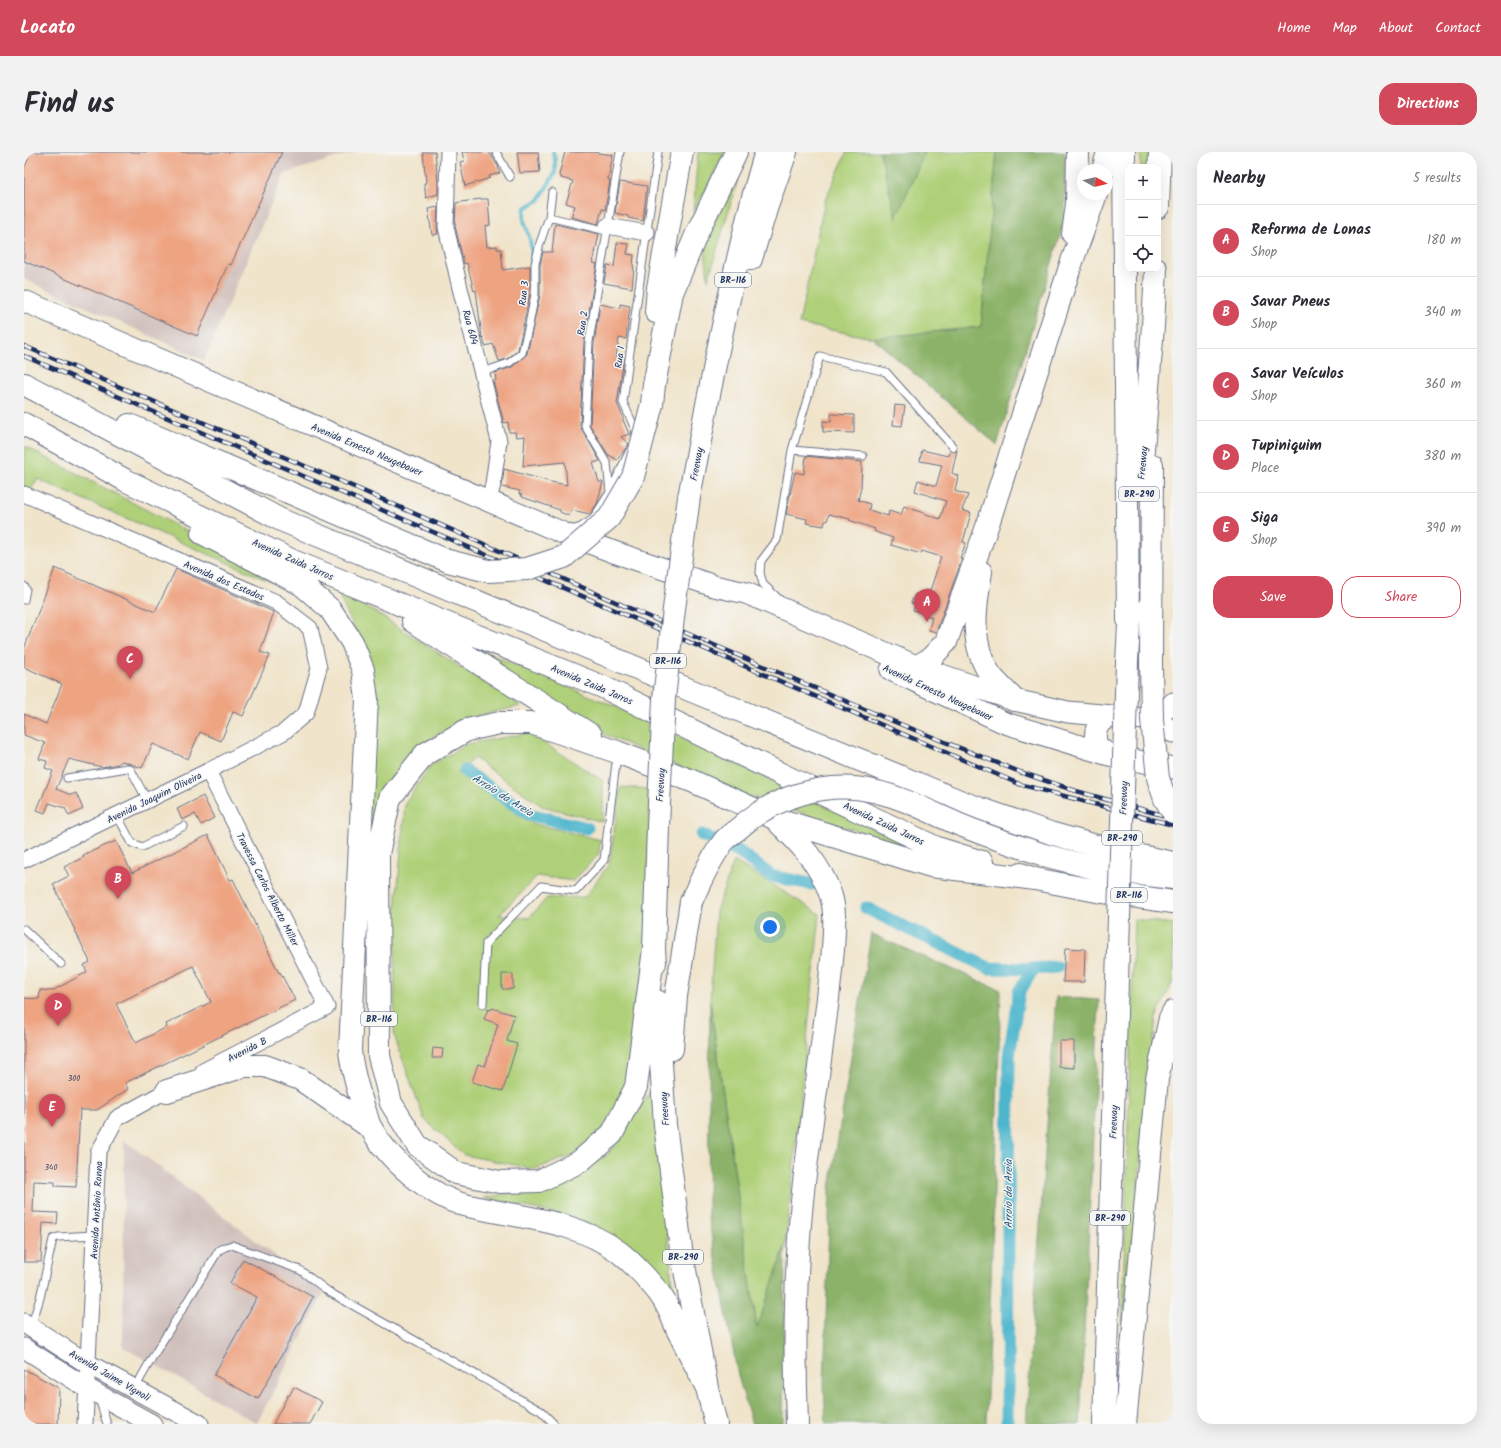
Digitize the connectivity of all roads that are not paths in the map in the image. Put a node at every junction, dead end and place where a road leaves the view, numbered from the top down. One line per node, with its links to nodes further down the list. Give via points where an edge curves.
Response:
1 (448, 152): 25 (street, Rua 604, via 446,227)
2 (496, 152): 14 (lane)
3 (620, 152): 19 (lane, Rua 2)
4 (658, 152): 20 (lane, Rua 1)
5 (682, 152): 28 (highway, via 658,288 653,336)
6 (736, 152): 28 (highway, via 697,233 672,293)
7 (766, 152): 29 (highway, Freeway / BR-116, via 744,230)
8 (786, 152): 29 (highway, via 767,206)
9 (1078, 152): 21 (highway)
10 (1108, 152): 13 (highway)
11 (1124, 152): 45 (highway)
12 (1160, 152): 17 (highway)
13 (1105, 164)
14 (510, 177)
15 (552, 192): 18 (lane, Rua 3)
16 (1094, 200): 21 (highway)
17 (1158, 200)
18 (549, 217): 19 (lane); 25 (lane, Rua 3, via 535,264 535,294 522,353 509,363)
19 (607, 229): 20 (street); 35 (lane, Rua 2, via 589,342 585,426 607,463)
20 (647, 233): 35 (lane, Rua 1, via 623,402 636,431 630,451)
21 (1070, 267): 38 (highway)
22 (1156, 272): 24 (highway, Freeway)
23 (24, 301): 37 (main road, Avenida Ernesto Neugebauer)
24 (1153, 326): 45 (highway, Freeway / BR-290); 59 (highway, bridge, via 1152,720 1158,778 1165,800)
25 (483, 372): 37 (street, Rua 604, via 499,441)
26 (24, 381): 28 (highway, bridge, via 448,561 488,570 527,569 564,557 609,518 633,477)
27 (24, 384): 64 (highway, via 281,520 967,804 1064,837)
28 (653, 394)
29 (706, 410): 69 (highway, Freeway / BR-116, bridge, via 689,497 664,699)
30 (24, 424): 34 (highway, Avenida Zaida Jarros)
31 (953, 446): 32 (lane, via 886,372 820,356)
32 (792, 450): 33 (lane); 44 (lane, via 777,540 761,561 760,573 763,584)
33 (863, 456)
34 (126, 480): 42 (highway, Avenida Zaida Jarros, via 293,561); 76 (highway, via 187,524 301,584 330,609 352,642 363,670 367,699 350,1050 357,1090)
35 (610, 492): 39 (lane, Rua 1, via 593,519 581,527)
36 (24, 494): 51 (street, Avenida dos Estados, via 276,602 310,628 319,668 306,713)
37 (489, 501): 39 (main road, Avenida Ernesto Neugebauer)
38 (989, 521): 46 (highway, via 946,642 930,659); 47 (highway, via 976,606 976,635 979,650 988,670)
39 (563, 533): 41 (main road, Avenida Ernesto Neugebauer)
40 (24, 586): 43 (lane)
41 (714, 586): 44 (main road, Avenida Ernesto Neugebauer, via 746,593); 46 (main road, Avenida Ernesto Neugebauer, via 741,606)
42 (368, 592): 53 (highway); 66 (highway, Avenida Zaida Jarros, via 603,687 936,848)
43 (24, 600)
44 (792, 613): 46 (main road, Avenida Ernesto Neugebauer)
45 (1128, 620): 91 (highway, Freeway / BR-290, bridge)
46 (909, 671): 47 (main road, Avenida Ernesto Neugebauer); 54 (main road, Avenida Ernesto Neugebauer, via 1005,723)
47 (1014, 700): 49 (main road, Avenida Ernesto Neugebauer, via 1068,712)
48 (1173, 702): 50 (street)
49 (1110, 716): 50 (main road, Avenida Ernesto Neugebauer); 54 (main road, via 1101,722 1095,737 1097,746)
50 (1156, 720): 52 (main road)
51 (284, 732): 56 (street, Avenida Joaquim Oliveira)
52 (1173, 732)
53 (617, 752): 61 (highway, BR-116, via 692,781); 69 (highway, BR-116, via 531,724 500,723 482,726 467,730 425,754 390,798 378,854 379,1056 391,1103 417,1145 456,1173 500,1182 539,1181 579,1162 612,1134 636,1087); 71 (lane, via 604,860 576,891 541,886 486,943)
54 (1109, 755): 55 (main road, Avenida Ernesto Neugebauer)
55 (1171, 766)
56 (208, 771): 58 (street, Avenida Joaquim Oliveira); 72 (street, Travessa Carlos Alberto Miller)
57 (68, 778): 58 (lane, via 126,768 131,770)
58 (147, 800): 60 (street, Avenida Joaquim Oliveira)
59 (1173, 812)
60 (117, 815): 62 (lane, via 132,843 142,847); 63 (street, Avenida Joaquim Oliveira)
61 (774, 818): 66 (highway, BR-116, via 931,866); 90 (highway, via 797,840 820,871 831,896 835,922 831,982 799,1234 795,1373)
62 (184, 826)
63 (24, 860)
64 (1173, 863)
65 (1173, 878): 75 (highway, bridge, via 1098,869 1044,855 873,791 842,787 807,792 773,804 748,820 725,840 706,869 691,902 676,996)
66 (1035, 879): 67 (highway, Avenida Zaida Jarros / BR-116)
67 (1173, 902)
68 (24, 929): 70 (lane)
69 (654, 949): 75 (highway, Freeway / BR-290)
70 (61, 964)
71 (483, 1004)
72 (327, 1007): 74 (street, Avenida B)
73 (1172, 1016): 92 (highway, via 1157,1079)
74 (167, 1091): 76 (highway, via 244,1066 266,1066 300,1079); 77 (street, Avenida Antônio Ronna, via 117,1118 98,1153)
75 (665, 1125): 81 (highway, Freeway / BR-290, via 681,1249)
76 (370, 1128): 81 (highway, via 404,1168 444,1197 463,1205 568,1226 620,1252 663,1299)
77 (94, 1235): 78 (lane, via 53,1239 40,1298); 80 (street, Avenida Antônio Ronna)
78 (28, 1325): 80 (street, Avenida Jaime Vignoli)
79 (24, 1348): 83 (street)
80 (88, 1364): 82 (street, Avenida Jaime Vignoli); 83 (street, Avenida Antônio Ronna)
81 (707, 1388): 89 (highway, Freeway / BR-290)
82 (135, 1389): 87 (street, Avenida Jaime Vignoli); 88 (lane, via 219,1250 232,1245 300,1270 329,1292 541,1411)
83 (93, 1391): 84 (street, Avenida Antônio Ronna); 85 (lane); 86 (street)
84 (85, 1424)
85 (107, 1424)
86 (152, 1424)
87 (198, 1424)
88 (554, 1424)
89 (716, 1424)
90 (797, 1424)
91 (1104, 1424)
92 (1125, 1424)

